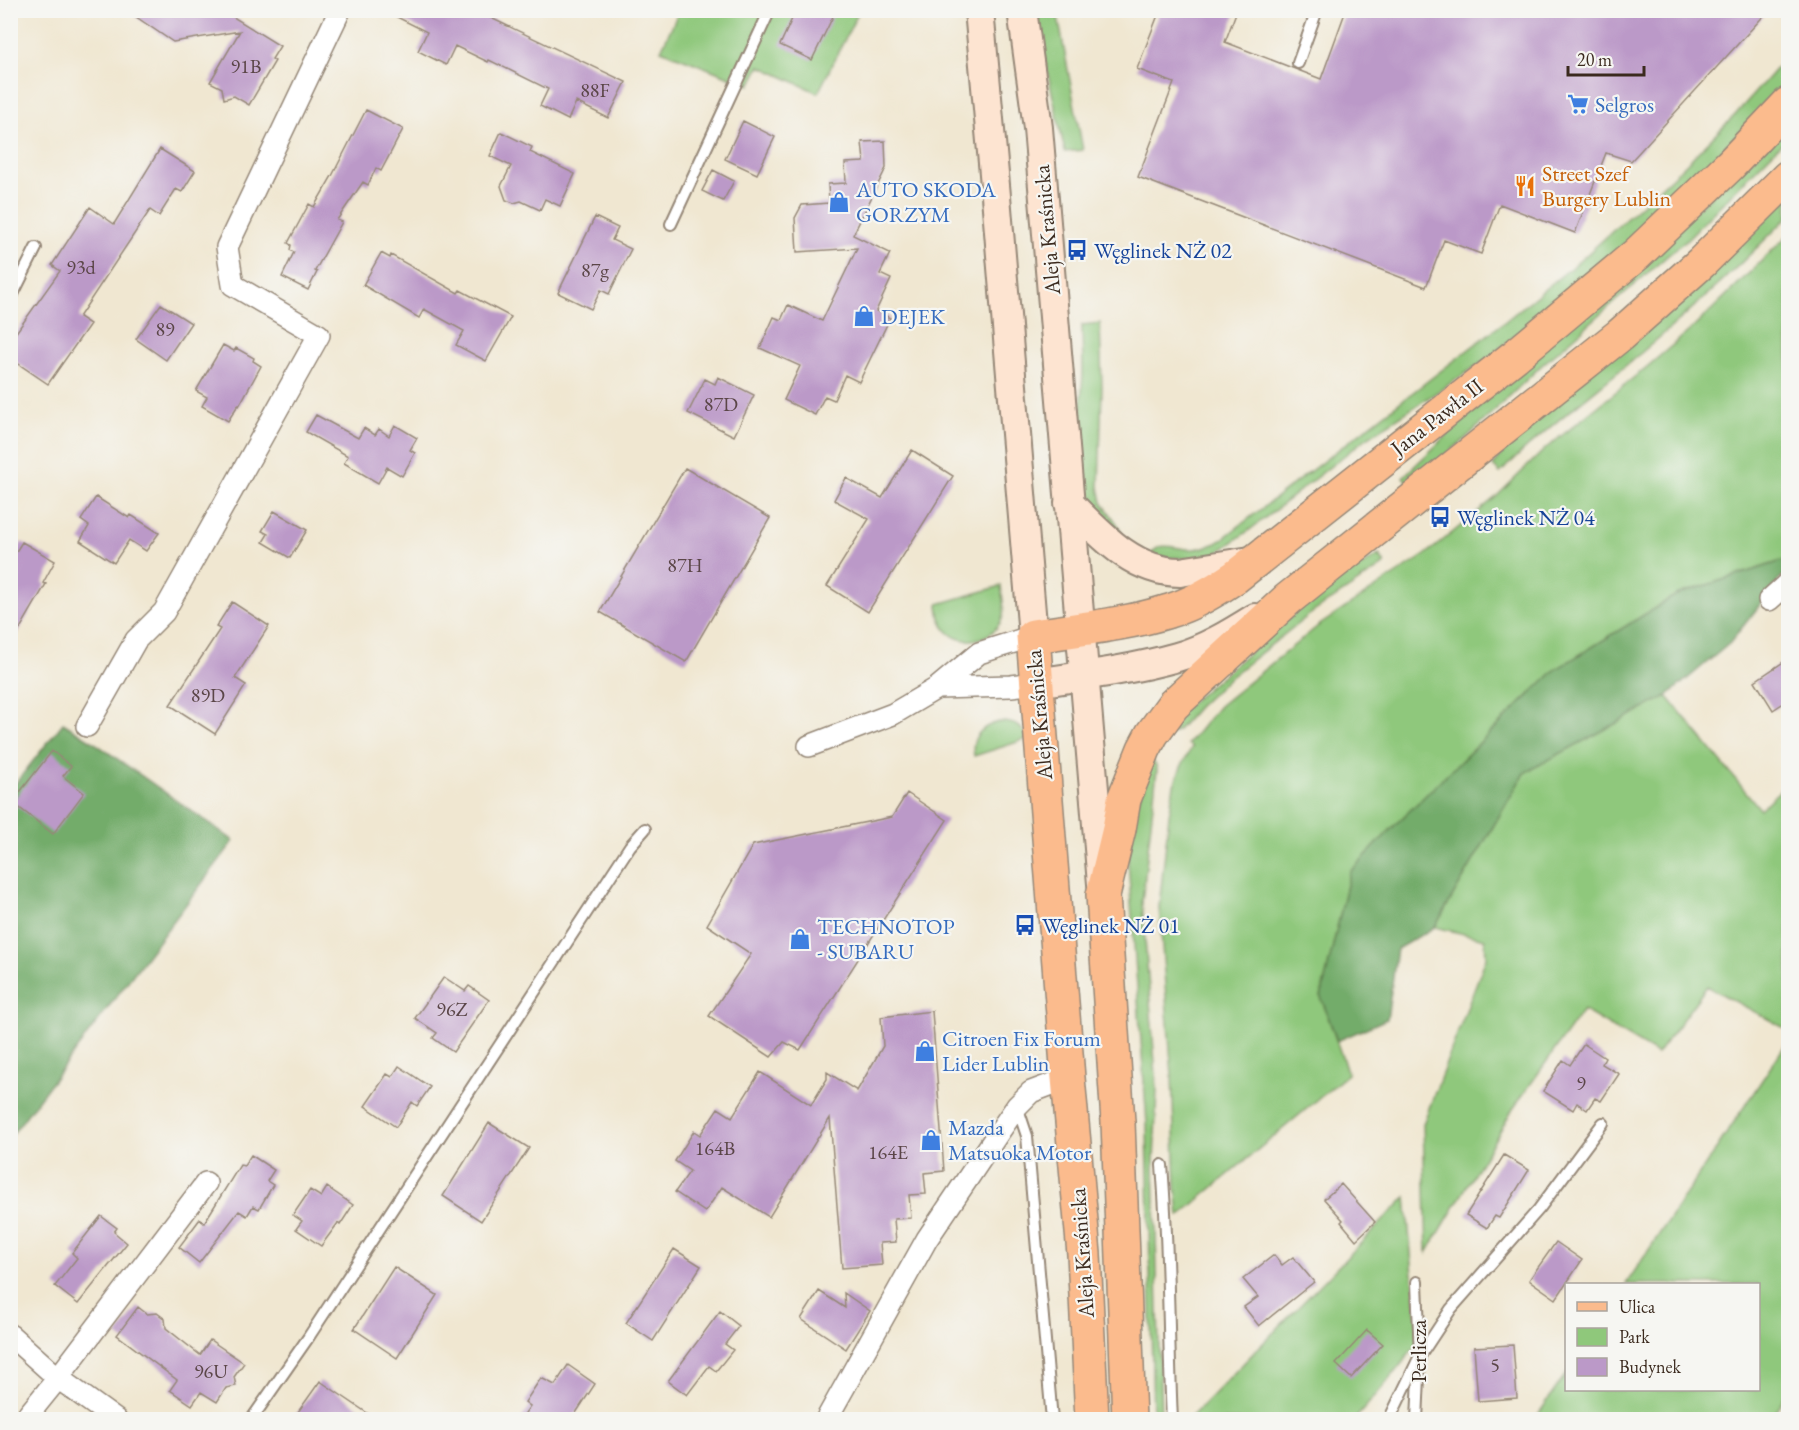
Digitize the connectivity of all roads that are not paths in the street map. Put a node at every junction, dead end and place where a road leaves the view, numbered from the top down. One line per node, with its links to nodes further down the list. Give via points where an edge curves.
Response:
1 (340, 10): 22 (street, via 227,247 233,285 320,335 164,612 136,640)
2 (770, 10): 9 (lane)
3 (979, 10): 18 (main road, Aleja Kraśnicka)
4 (1022, 10): 12 (main road, Aleja Kraśnicka, via 1038,128)
5 (1317, 10): 6 (lane)
6 (1298, 63)
7 (1788, 104): 13 (main road, Jana Pawła II, via 1637,254)
8 (1788, 177): 15 (main road, via 1701,263 1620,335)
9 (671, 224)
10 (36, 248): 11 (lane)
11 (10, 300)
12 (1069, 503): 13 (main road, via 1108,542 1153,568 1180,572); 17 (main road, Aleja Kraśnicka)
13 (1257, 560): 17 (main road, Jana Pawła II, via 1210,593 1170,611)
14 (1788, 583): 16 (street)
15 (1288, 599): 19 (main road, via 1232,632 1178,656); 25 (main road, via 1187,691 1152,734 1124,798)
16 (1769, 600)
17 (1080, 628): 18 (main road, Jana Pawła II); 19 (main road, Aleja Kraśnicka)
18 (1033, 636): 20 (main road, Aleja Kraśnicka); 21 (street, via 979,653)
19 (1084, 676): 20 (main road); 25 (main road, Aleja Kraśnicka)
20 (1036, 683): 21 (street); 26 (main road, Aleja Kraśnicka)
21 (937, 688): 23 (street, via 893,714)
22 (87, 726)
23 (809, 746)
24 (645, 829): 37 (lane, via 630,846)
25 (1103, 895): 41 (main road, Aleja Kraśnicka, via 1118,1122)
26 (1068, 1078): 27 (street, via 1030,1092); 40 (main road, Aleja Kraśnicka, via 1084,1254)
27 (1017, 1106): 38 (street, via 927,1239); 39 (lane, via 1027,1136)
28 (1603, 1124): 33 (lane, via 1539,1209 1451,1309)
29 (1162, 1165): 42 (lane)
30 (206, 1183): 34 (street)
31 (1417, 1282): 33 (lane, Perlicza)
32 (10, 1335): 34 (street)
33 (1420, 1356): 43 (lane); 44 (lane, Perlicza)
34 (58, 1378): 35 (street); 36 (street)
35 (24, 1419)
36 (116, 1419)
37 (251, 1419)
38 (826, 1419)
39 (1052, 1419)
40 (1092, 1419)
41 (1129, 1419)
42 (1172, 1419)
43 (1389, 1419)
44 (1417, 1419)

